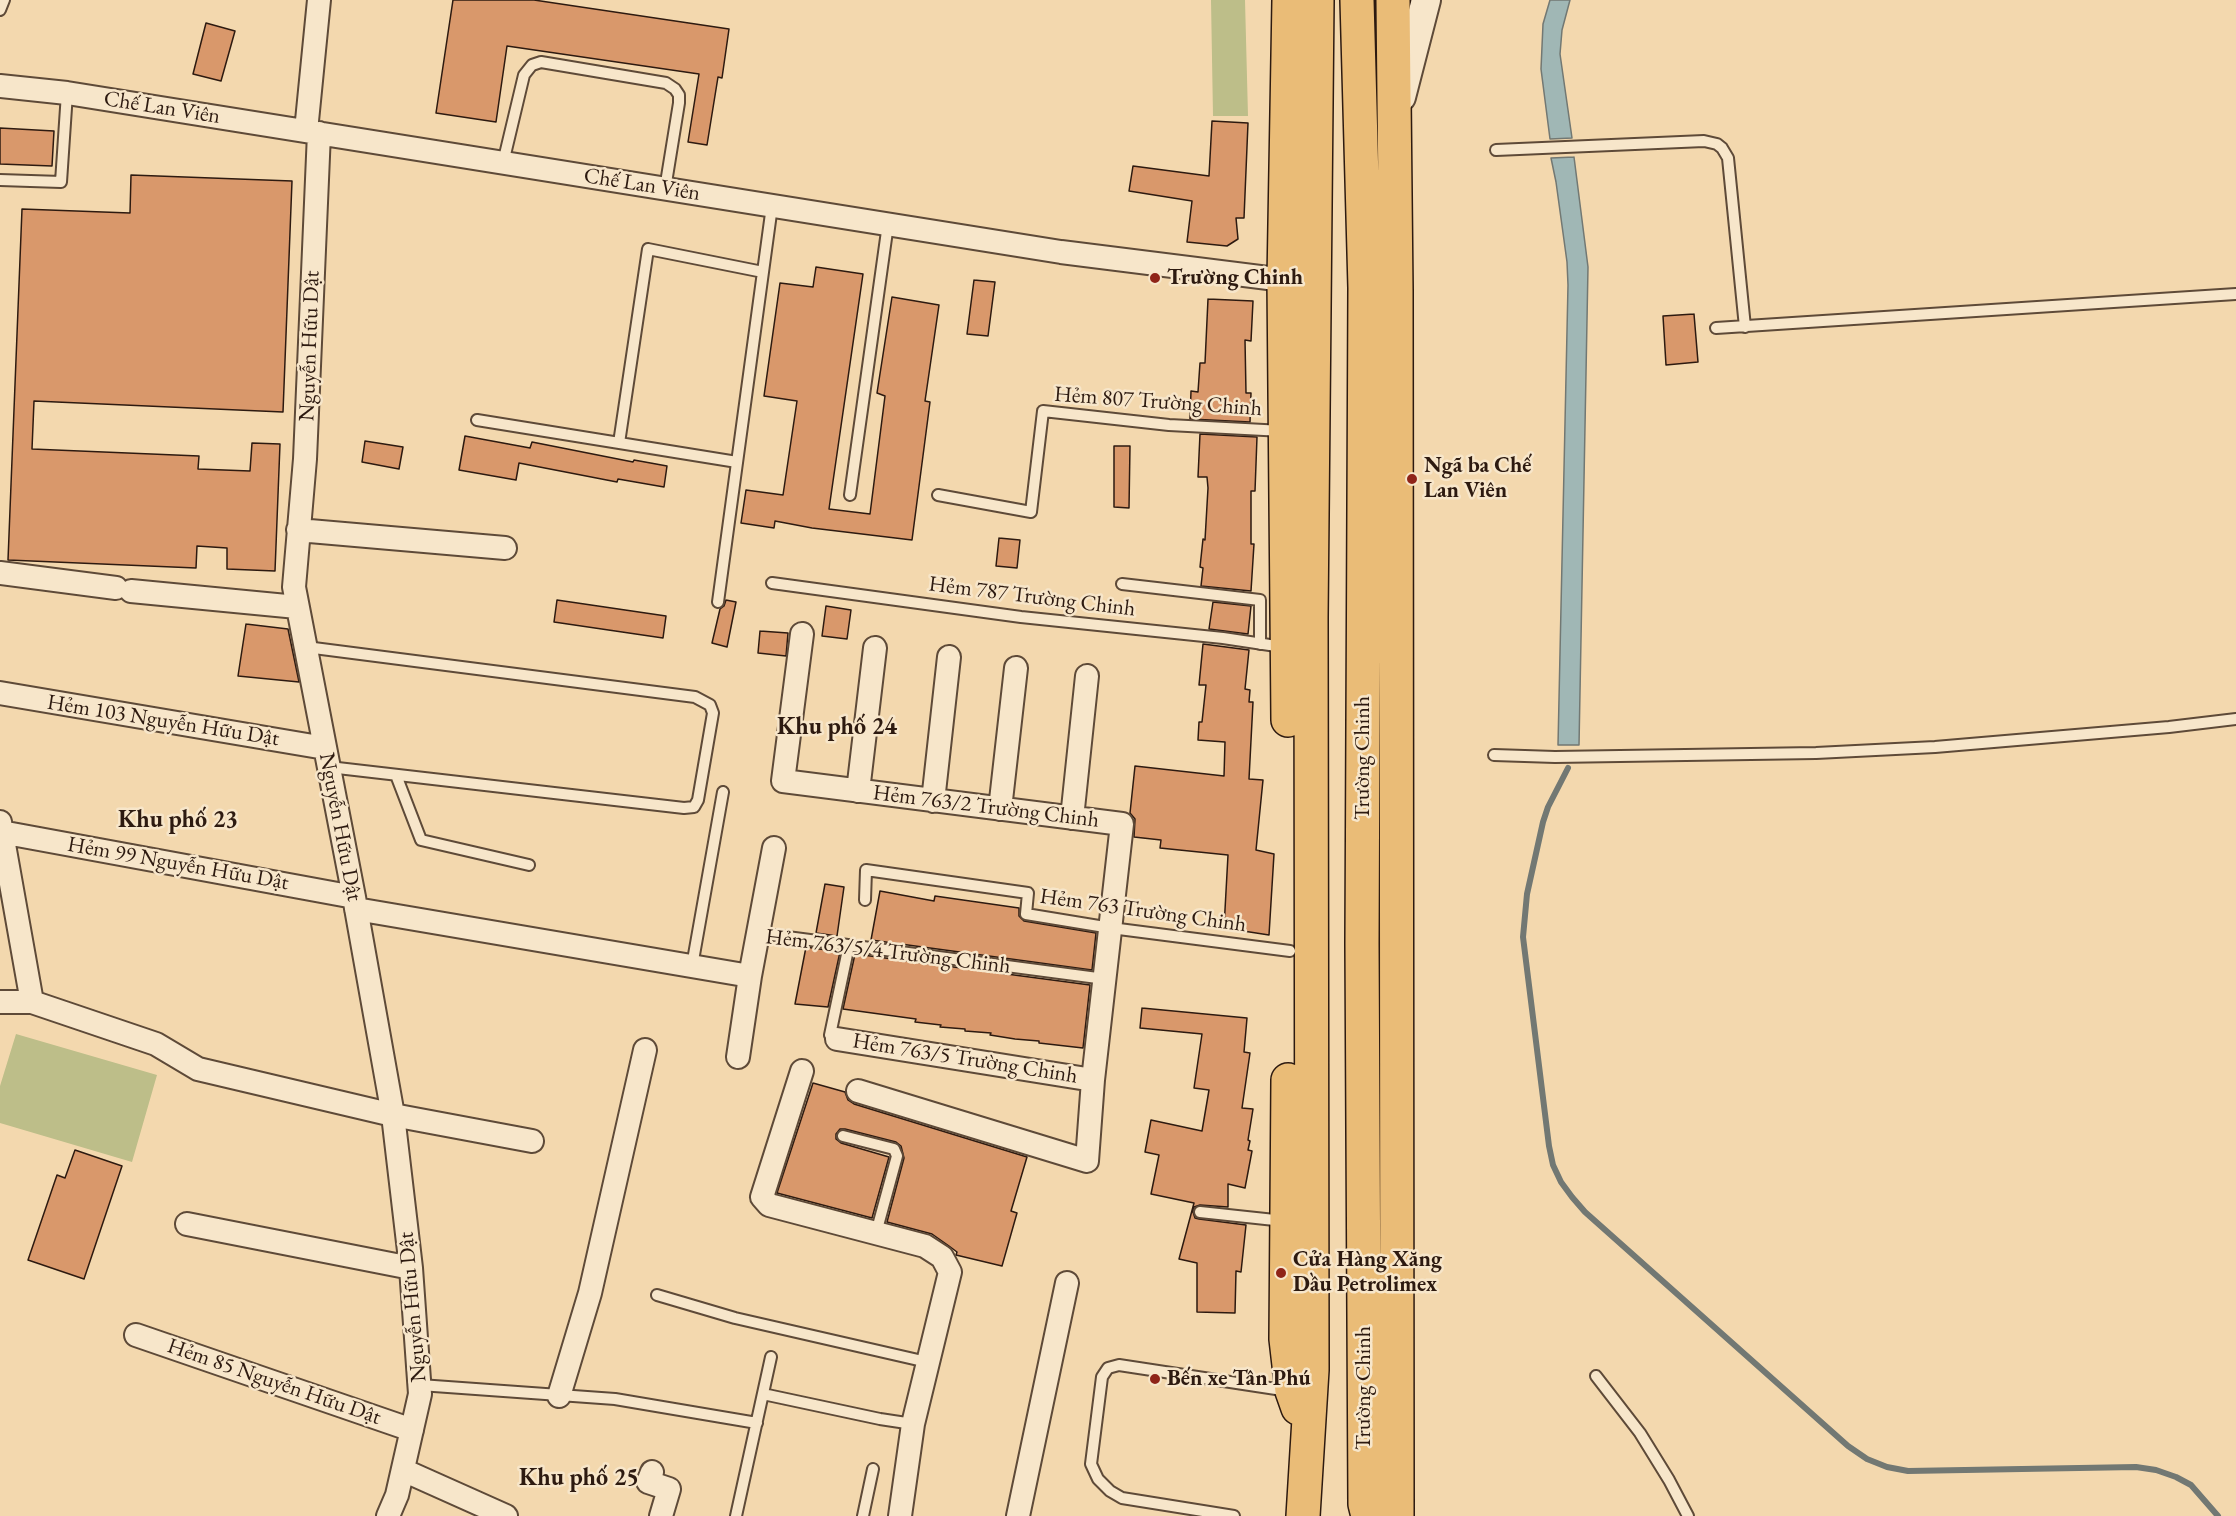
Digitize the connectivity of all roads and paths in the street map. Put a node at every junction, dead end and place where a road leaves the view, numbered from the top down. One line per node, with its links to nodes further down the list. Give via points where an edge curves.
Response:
1 (4, 0): 8 (lane)
2 (319, 0): 12 (street, Nguyễn Hữu Dật)
3 (1289, 0): 20 (main road)
4 (1317, 0): 91 (main road, via 1311,617 1312,1370)
5 (1357, 0): 75 (main road, Trường Chinh, via 1365,288)
6 (1393, 0): 11 (main road, Trường Chinh)
7 (1426, 0): 11 (street)
8 (0, 10)
9 (0, 86): 10 (street, Chế Lan Viên)
10 (67, 93): 12 (street, Chế Lan Viên); 15 (lane, via 61,182)
11 (1394, 125): 70 (main road, Trường Chinh)
12 (313, 132): 14 (street, Chế Lan Viên); 30 (street, Nguyễn Hữu Dật, via 305,448)
13 (1496, 150): 22 (lane, via 1704,141 1722,148 1728,158)
14 (504, 163): 16 (street, Chế Lan Viên); 16 (lane, via 524,75 532,65 541,62 666,83 675,89 679,103)
15 (0, 180)
16 (666, 189): 17 (street, Chế Lan Viên)
17 (772, 206): 18 (street, Chế Lan Viên); 19 (lane)
18 (888, 224): 20 (street, Chế Lan Viên, via 1061,252); 28 (lane)
19 (763, 272): 26 (lane, via 648,249); 27 (lane)
20 (1284, 280): 25 (main road)
21 (2236, 294): 22 (lane)
22 (1745, 327): 23 (lane)
23 (1716, 328)
24 (477, 420): 26 (lane)
25 (1286, 431): 29 (lane, Hẻm 807 Trường Chinh, via 1169,425 1042,411 1031,512); 38 (main road)
26 (618, 443): 27 (lane)
27 (737, 462): 35 (lane)
28 (850, 495)
29 (938, 495)
30 (298, 530): 31 (street); 36 (street, Nguyễn Hữu Dật, via 294,587)
31 (505, 548)
32 (0, 573): 36 (street)
33 (772, 582): 38 (lane, Hẻm 787 Trường Chinh, via 1021,617)
34 (1122, 584): 38 (lane, via 1260,600)
35 (718, 602)
36 (297, 607): 39 (street, Nguyễn Hữu Dật)
37 (802, 634): 49 (street, Hẻm 763/2 Trường Chinh, via 783,781)
38 (1274, 646): 62 (main road)
39 (306, 647): 47 (street, Nguyễn Hữu Dật); 48 (lane, via 695,697 710,705 713,713 694,807)
40 (874, 648): 49 (street)
41 (949, 657): 51 (street)
42 (1016, 668): 52 (street)
43 (1087, 676): 53 (street)
44 (0, 693): 47 (street, Hẻm 103 Nguyễn Hữu Dật)
45 (2236, 719): 46 (lane, via 1851,751)
46 (1494, 755)
47 (327, 757): 48 (lane); 58 (street, Nguyễn Hữu Dật)
48 (396, 775): 56 (lane, via 421,840)
49 (858, 791): 51 (street, Hẻm 763/2 Trường Chinh)
50 (723, 792): 63 (lane)
51 (933, 801): 52 (street, Hẻm 763/2 Trường Chinh)
52 (1000, 809): 53 (street, Hẻm 763/2 Trường Chinh)
53 (1072, 818): 59 (street, Hẻm 763/2 Trường Chinh, via 1122,824)
54 (1, 827): 58 (street, Hẻm 99 Nguyễn Hữu Dật); 67 (street)
55 (774, 848): 60 (street)
56 (529, 865)
57 (865, 900): 59 (lane, Hẻm 763 Trường Chinh, via 866,870 1028,893 1026,914)
58 (355, 903): 63 (street, Hẻm 99 Nguyễn Hữu Dật); 76 (street, Nguyễn Hữu Dật)
59 (1111, 928): 62 (lane, Hẻm 763 Trường Chinh); 65 (street, Hẻm 763/5 Trường Chinh)
60 (757, 933): 61 (lane, Hẻm 763/5/4 Trường Chinh); 64 (street, Hẻm 763/5/4 Trường Chinh)
61 (849, 945): 65 (lane, Hẻm 763/5/4 Trường Chinh); 68 (lane, via 830,1035)
62 (1290, 951): 80 (main road)
63 (692, 966): 64 (street, Hẻm 99 Nguyễn Hữu Dật)
64 (750, 976): 71 (street, Hẻm 763/5/4 Trường Chinh)
65 (1105, 980): 73 (street, Hẻm 763/5 Trường Chinh)
66 (0, 1002): 67 (street)
67 (32, 1002): 76 (street, via 156,1044 198,1069)
68 (837, 1039): 73 (street, Hẻm 763/5 Trường Chinh)
69 (645, 1050): 93 (street, via 590,1293)
70 (1397, 1051): 75 (main road); 110 (main road, Trường Chinh)
71 (738, 1057)
72 (802, 1071): 82 (street, via 762,1197 769,1205)
73 (1093, 1080): 74 (street, Hẻm 763/5 Trường Chinh, via 1087,1161)
74 (858, 1091)
75 (1363, 1099): 109 (main road, Trường Chinh)
76 (393, 1115): 78 (street); 83 (street, Nguyễn Hữu Dật)
77 (843, 1136): 82 (lane, via 894,1149 897,1156)
78 (532, 1142)
79 (1200, 1212): 80 (lane)
80 (1287, 1221): 91 (main road, via 1286,1339)
81 (187, 1224): 83 (street)
82 (876, 1233): 88 (street, via 925,1246 942,1257 950,1272)
83 (411, 1268): 90 (street, Nguyễn Hữu Dật)
84 (1067, 1282): 106 (street)
85 (657, 1295): 88 (lane, via 735,1318)
86 (136, 1335): 96 (street, Hẻm 85 Nguyễn Hữu Dật)
87 (771, 1357): 92 (lane)
88 (927, 1362): 95 (street)
89 (1596, 1376): 111 (lane, via 1640,1433)
90 (420, 1385): 93 (lane); 96 (street, Nguyễn Hữu Dật)
91 (1301, 1392): 107 (lane, via 1119,1365 1108,1368 1102,1377 1091,1464 1098,1479 1122,1498); 108 (main road, via 1308,1442)
92 (763, 1394): 94 (lane); 95 (lane)
93 (559, 1396): 94 (lane, via 615,1399)
94 (757, 1423): 103 (lane)
95 (913, 1424): 105 (street)
96 (412, 1430): 98 (street, Nguyễn Hữu Dật)
97 (873, 1469): 104 (lane)
98 (403, 1470): 100 (street, Nguyễn Hữu Dật); 101 (street)
99 (652, 1472): 102 (street, via 648,1482 669,1489)
100 (388, 1516)
101 (506, 1516)
102 (661, 1516)
103 (736, 1516)
104 (864, 1516)
105 (900, 1516)
106 (1018, 1516)
107 (1234, 1516)
108 (1303, 1516)
109 (1368, 1516)
110 (1397, 1516)
111 (1688, 1516)

